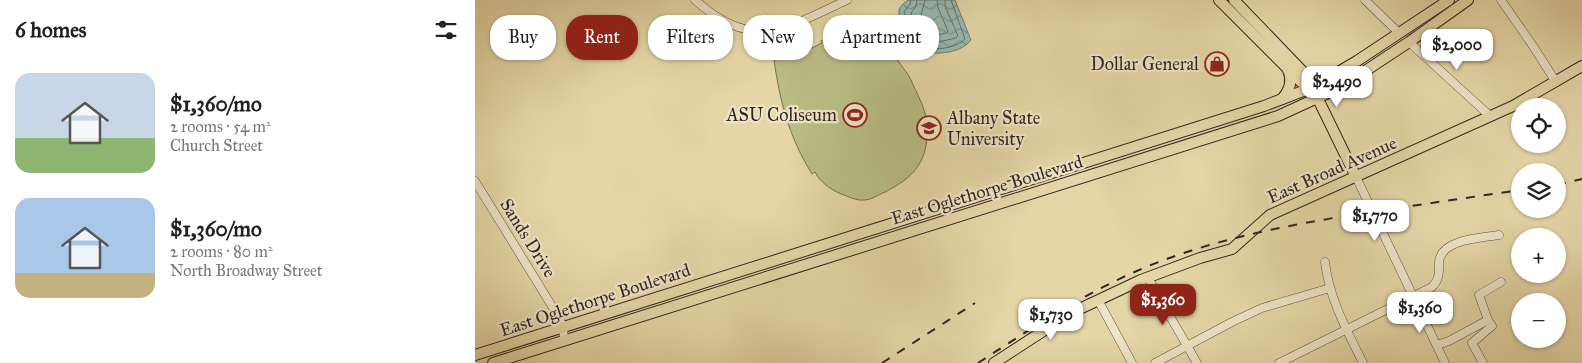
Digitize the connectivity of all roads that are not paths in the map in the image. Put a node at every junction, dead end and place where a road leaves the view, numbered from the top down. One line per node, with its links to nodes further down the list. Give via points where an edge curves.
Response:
1 (695, 0): 2 (street, via 720,20 737,28 759,31 793,26)
2 (847, 0)
3 (1219, 0): 12 (main road)
4 (1234, 0): 14 (main road, via 1307,76)
5 (1365, 0): 9 (street)
6 (1450, 0): 9 (main road, East Oglethorpe Boulevard); 10 (main road, via 1412,32)
7 (1468, 0): 10 (main road, East Oglethorpe Boulevard)
8 (1501, 0): 13 (street)
9 (1399, 33): 14 (main road, East Oglethorpe Boulevard)
10 (1409, 42): 15 (main road, East Oglethorpe Boulevard); 17 (street)
11 (1582, 66): 13 (main road, East Broad Avenue)
12 (1287, 69): 14 (main road); 16 (main road, via 1291,85)
13 (1556, 82): 17 (main road, East Broad Avenue)
14 (1311, 88): 15 (main road); 16 (main road, East Oglethorpe Boulevard)
15 (1318, 99): 18 (main road); 30 (main road, East Oglethorpe Boulevard, via 1262,121)
16 (1282, 100): 28 (main road, East Oglethorpe Boulevard)
17 (1490, 116): 18 (main road, East Broad Avenue)
18 (1356, 177): 22 (main road, East Broad Avenue, via 1270,215 1232,249); 25 (street)
19 (475, 181): 28 (street, Sands Drive)
20 (1499, 234): 25 (street, via 1450,245 1441,254 1439,279)
21 (1325, 262): 24 (street)
22 (1148, 278): 26 (main road, East Broad Avenue); 32 (street)
23 (1501, 282): 27 (street, via 1479,295)
24 (1330, 288): 29 (street); 32 (street, via 1262,308)
25 (1414, 296): 29 (street); 31 (street)
26 (1098, 300): 34 (main road, East Broad Avenue); 36 (street)
27 (1488, 320): 31 (street); 42 (street, via 1493,326 1472,343)
28 (563, 327): 30 (street, Sands Drive); 33 (main road, East Oglethorpe Boulevard)
29 (1347, 328): 39 (street); 40 (street)
30 (564, 340): 35 (main road, East Oglethorpe Boulevard)
31 (1437, 345): 41 (street)
32 (1187, 346): 37 (street); 38 (street)
33 (475, 355)
34 (999, 362)
35 (493, 363)
36 (1132, 363)
37 (1155, 363)
38 (1197, 363)
39 (1279, 363)
40 (1363, 363)
41 (1445, 363)
42 (1483, 363)

